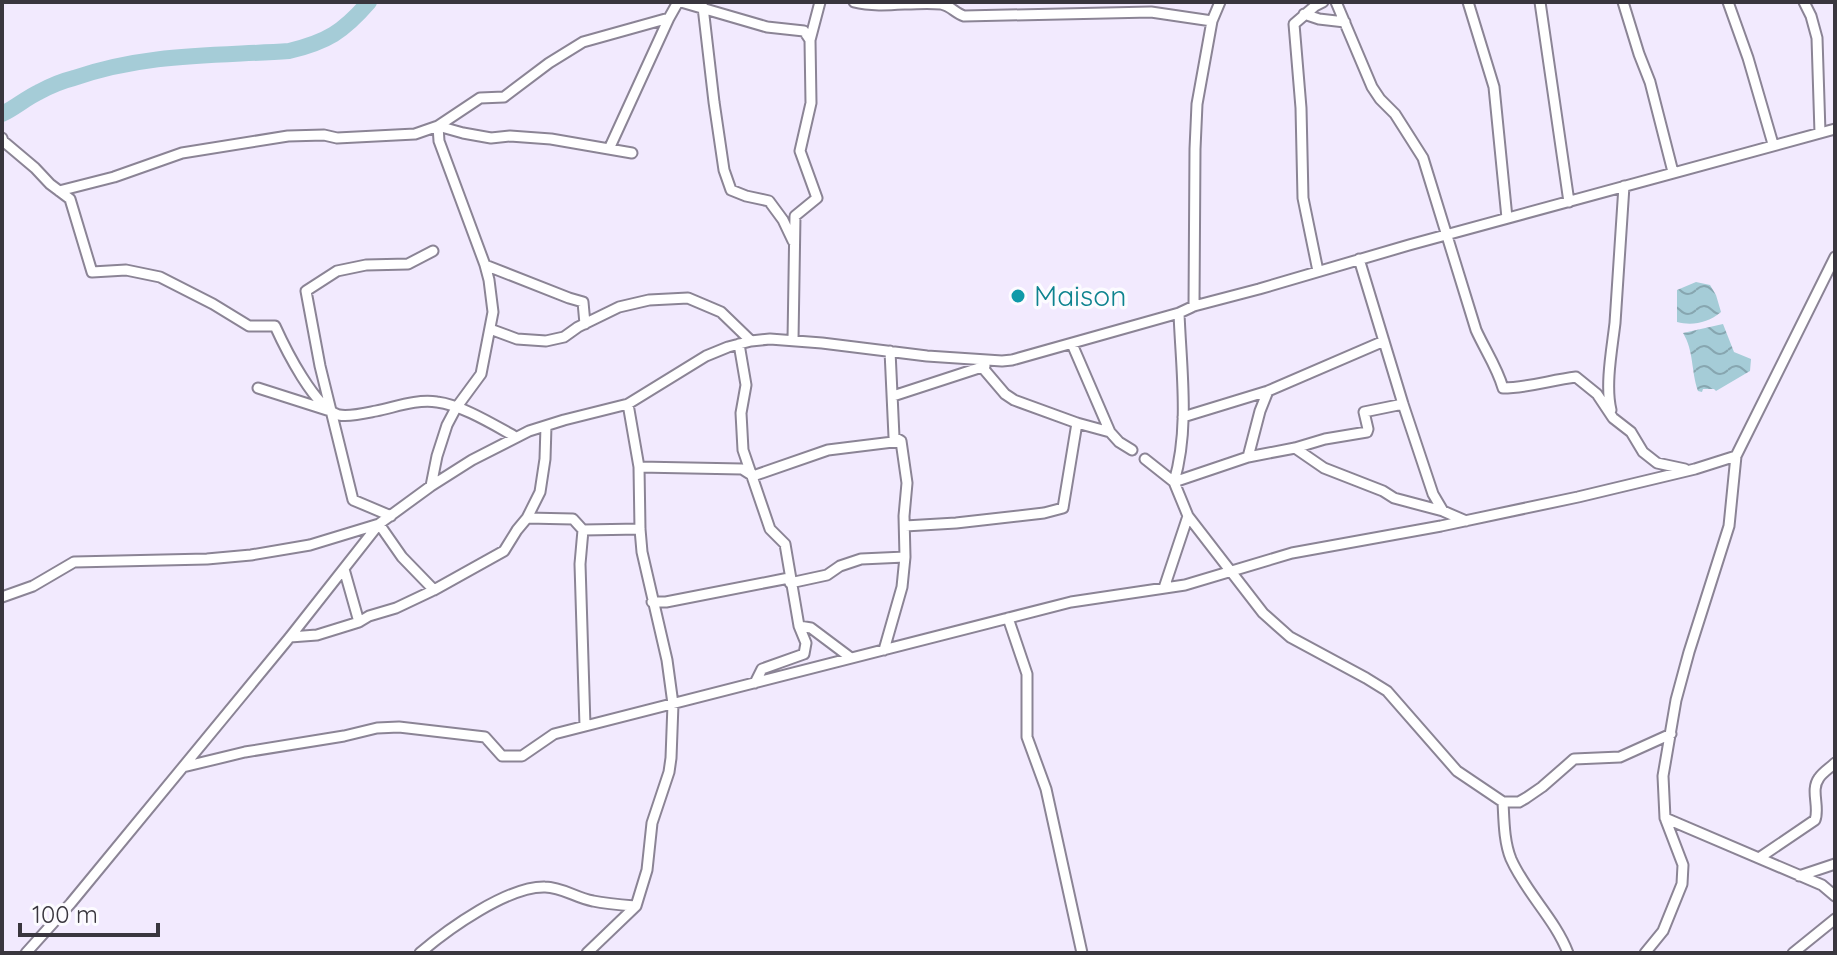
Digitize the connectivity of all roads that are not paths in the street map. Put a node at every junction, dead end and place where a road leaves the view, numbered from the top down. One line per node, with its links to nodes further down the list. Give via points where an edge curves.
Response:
1 (680, 2): 13 (street); 15 (street)
2 (820, 2): 18 (street)
3 (854, 2): 12 (street)
4 (1220, 2): 16 (street)
5 (1323, 2): 14 (street)
6 (1336, 2): 17 (street)
7 (1468, 2): 30 (street, via 1494,87)
8 (1540, 2): 29 (street)
9 (1623, 2): 26 (street)
10 (1728, 2): 23 (street)
11 (1804, 2): 21 (street, via 1817,38)
12 (952, 5): 16 (street, via 964,16 1151,12)
13 (703, 7): 18 (street, via 767,27 804,31); 32 (street, via 731,190 769,201)
14 (1304, 14): 17 (street); 37 (street, via 1294,24 1303,198)
15 (669, 18): 19 (street, via 583,42 504,97 480,98); 24 (street)
16 (1212, 21): 38 (street, via 1197,104)
17 (1345, 22): 31 (street, via 1372,87 1423,158)
18 (810, 40): 32 (street, via 811,103 800,151 817,198 795,216)
19 (438, 126): 24 (street, via 491,138 551,139); 28 (street, via 415,134 288,136 182,153); 36 (street)
20 (1835, 129): 21 (street)
21 (1820, 133): 23 (street)
22 (2, 138): 28 (street)
23 (1773, 144): 26 (street)
24 (609, 149): 25 (street)
25 (632, 153)
26 (1673, 172): 27 (street)
27 (1624, 186): 29 (street); 58 (street, via 1609,367)
28 (59, 191): 56 (street, via 70,199 92,272 126,270 160,277 249,326 275,326 312,392)
29 (1569, 202): 30 (street)
30 (1507, 218): 31 (street)
31 (1446, 234): 35 (street); 58 (street, via 1476,330 1503,388 1576,377 1597,394)
32 (794, 244): 42 (street)
33 (433, 251): 56 (street, via 408,264 337,271 306,291)
34 (1835, 257): 66 (street)
35 (1359, 259): 37 (street); 44 (street)
36 (485, 265): 40 (street, via 583,302); 41 (street, via 493,312)
37 (1318, 271): 38 (street)
38 (1194, 306): 39 (street)
39 (1179, 313): 46 (street); 57 (street)
40 (585, 324): 41 (street, via 546,341 517,339); 43 (street, via 619,307 688,298 721,312)
41 (490, 329): 55 (street, via 481,374)
42 (793, 340): 43 (street); 47 (street)
43 (751, 341): 45 (street)
44 (1384, 341): 51 (street); 54 (street)
45 (739, 344): 53 (street, via 706,356); 71 (street, via 746,385 743,450)
46 (1072, 344): 48 (street); 61 (street)
47 (890, 351): 48 (street); 52 (street)
48 (1002, 361): 49 (street)
49 (982, 367): 52 (street); 59 (street, via 1014,400)
50 (258, 388): 56 (street)
51 (1268, 391): 57 (street); 67 (street)
52 (893, 396): 63 (street, via 894,437)
53 (628, 404): 60 (street); 69 (street)
54 (1403, 404): 64 (street, via 1364,412 1367,432); 74 (street)
55 (456, 408): 56 (street, via 416,402 373,412); 62 (street); 73 (street)
56 (331, 411): 75 (street, via 353,500)
57 (1183, 417): 72 (street)
58 (1613, 418): 70 (street, via 1657,463)
59 (1077, 423): 61 (street); 80 (street, via 1060,510)
60 (546, 426): 62 (street); 77 (street, via 540,492)
61 (1110, 432): 65 (street)
62 (516, 437): 73 (street)
63 (901, 441): 71 (street, via 828,450); 80 (street, via 907,483)
64 (1295, 448): 67 (street); 74 (street, via 1324,468 1394,498)
65 (1132, 450)
66 (1736, 456): 70 (street); 100 (street, via 1729,526 1689,652)
67 (1248, 457): 72 (street)
68 (1145, 459): 72 (street)
69 (639, 467): 71 (street, via 742,469); 81 (street)
70 (1692, 469): 78 (street)
71 (753, 476): 86 (street, via 770,529 785,544)
72 (1174, 482): 76 (street)
73 (431, 486): 75 (street)
74 (1443, 511): 78 (street)
75 (391, 516): 79 (street)
76 (1188, 516): 85 (street); 87 (street)
77 (527, 518): 82 (street, via 573,519); 88 (street, via 504,551)
78 (1466, 521): 85 (street, via 1292,553)
79 (379, 524): 84 (street); 88 (street); 89 (street, via 310,545 251,555 74,562)
80 (905, 526): 83 (street)
81 (640, 529): 82 (street); 90 (street)
82 (583, 530): 99 (street)
83 (905, 557): 86 (street, via 861,559 827,575); 95 (street)
84 (344, 569): 92 (street); 94 (street)
85 (1230, 571): 87 (street); 103 (street, via 1290,637 1387,691 1457,771)
86 (790, 581): 90 (street); 93 (street)
87 (1164, 588): 91 (street)
88 (434, 590): 92 (street)
89 (2, 597)
90 (652, 602): 98 (street)
91 (1008, 618): 95 (street); 115 (street, via 1027,674 1027,737 1046,789)
92 (359, 622): 94 (street)
93 (799, 626): 96 (street, via 811,628); 97 (street, via 804,654 762,669)
94 (290, 637): 102 (street)
95 (884, 650): 96 (street)
96 (851, 658): 97 (street)
97 (755, 683): 98 (street)
98 (673, 704): 99 (street); 109 (street, via 669,772 652,823)
99 (585, 726): 102 (street, via 554,734 522,756 502,756 485,737 399,727)
100 (1671, 734): 103 (street, via 1620,757 1574,759 1526,798); 104 (street, via 1663,776)
101 (1835, 763): 105 (street, via 1815,787 1815,820)
102 (183, 767): 112 (street)
103 (1503, 802): 111 (street, via 1511,859)
104 (1665, 818): 105 (street); 117 (street, via 1683,865 1682,884 1663,931)
105 (1759, 858): 107 (street)
106 (1835, 864): 107 (street)
107 (1799, 876): 108 (street)
108 (1835, 896)
109 (636, 906): 113 (street, via 535,887 476,913); 114 (street)
110 (1835, 919): 118 (street)
111 (1567, 950): 116 (street)
112 (26, 953)
113 (420, 953)
114 (587, 953)
115 (1082, 953)
116 (1581, 953)
117 (1645, 953)
118 (1793, 953)

